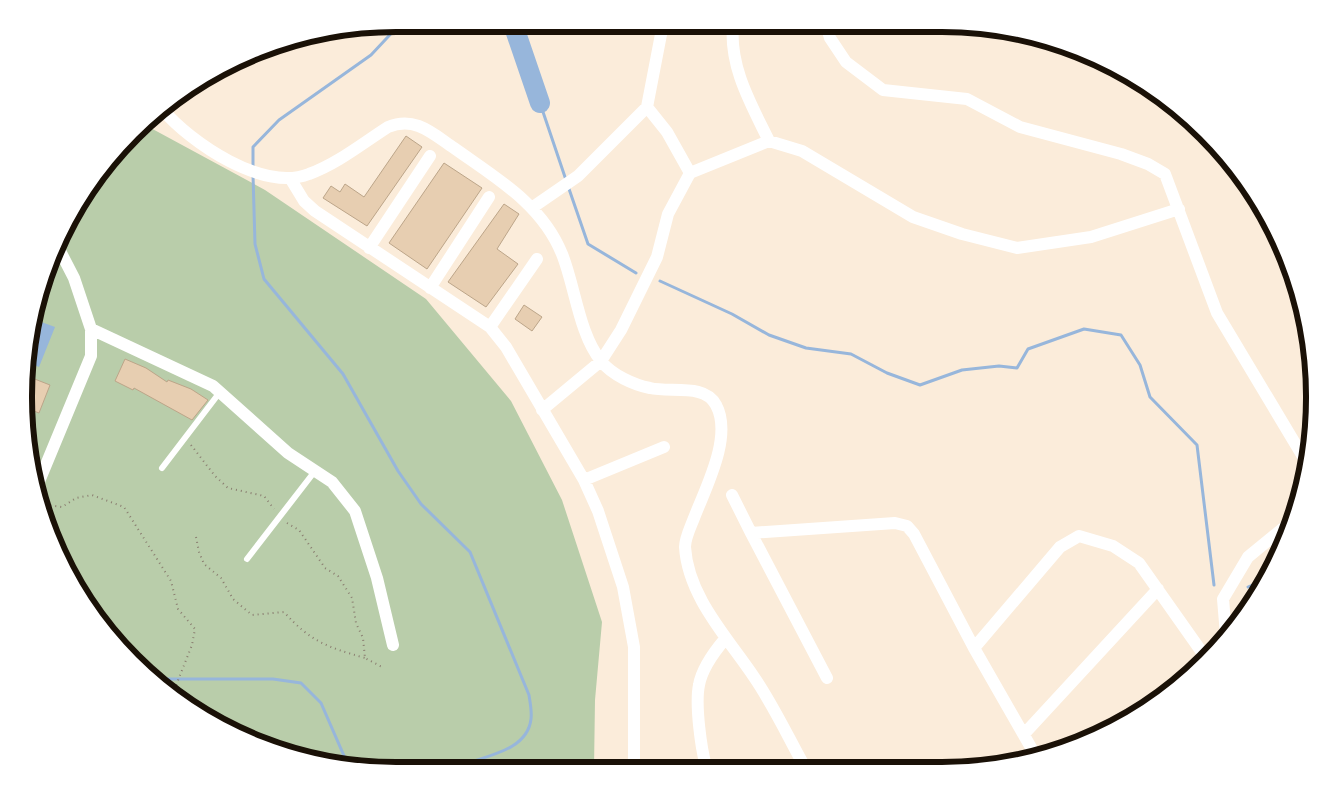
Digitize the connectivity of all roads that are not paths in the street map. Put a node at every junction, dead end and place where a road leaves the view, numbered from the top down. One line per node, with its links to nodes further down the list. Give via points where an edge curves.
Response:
1 (661, 32): 4 (street)
2 (733, 32): 6 (street, via 738,74)
3 (828, 32): 12 (street, via 846,62 883,90 968,99 1020,127 1148,164 1166,174)
4 (647, 107): 8 (street, via 667,132); 11 (street, via 578,176)
5 (168, 114): 9 (street, via 187,135 208,150 259,172)
6 (769, 141): 8 (street); 12 (street, via 802,151 913,217 1017,248 1091,237)
7 (430, 156): 13 (street)
8 (690, 174): 19 (street, via 668,214 653,265 621,330)
9 (290, 178): 11 (street, via 308,175 388,127 410,122 438,137); 13 (street, via 304,201 315,211)
10 (489, 197): 16 (street)
11 (533, 207): 19 (street, via 562,254 584,324)
12 (1179, 209): 23 (street, via 1217,313)
13 (369, 248): 16 (street)
14 (62, 254): 18 (street, via 74,278)
15 (537, 259): 17 (street)
16 (430, 288): 17 (street)
17 (490, 327): 21 (street)
18 (91, 329): 20 (street); 26 (street, via 91,356)
19 (601, 361): 21 (street); 34 (street, via 614,373 633,383 651,389 688,390 715,402 722,422 721,443 685,546 704,605)
20 (220, 392): 24 (lane); 25 (street, via 288,453)
21 (542, 410): 27 (street)
22 (664, 447): 27 (street)
23 (1301, 454)
24 (162, 468)
25 (315, 471): 31 (lane); 35 (street, via 332,482 355,511)
26 (42, 475)
27 (584, 480): 41 (street, via 598,511 623,587 634,647)
28 (732, 495): 30 (street)
29 (1281, 530): 33 (street, via 1248,557 1223,600)
30 (751, 533): 36 (street, via 895,523 907,526); 38 (street)
31 (247, 559)
32 (1158, 589): 36 (street, via 1139,563 1113,546 1079,536 1060,547); 37 (street); 39 (street)
33 (1225, 626)
34 (725, 639): 42 (street, via 712,655 699,685); 43 (street, via 755,678)
35 (394, 645)
36 (974, 648): 39 (street)
37 (1202, 653)
38 (827, 678)
39 (1025, 733): 40 (street)
40 (1033, 750)
41 (634, 762)
42 (704, 762)
43 (802, 762)

